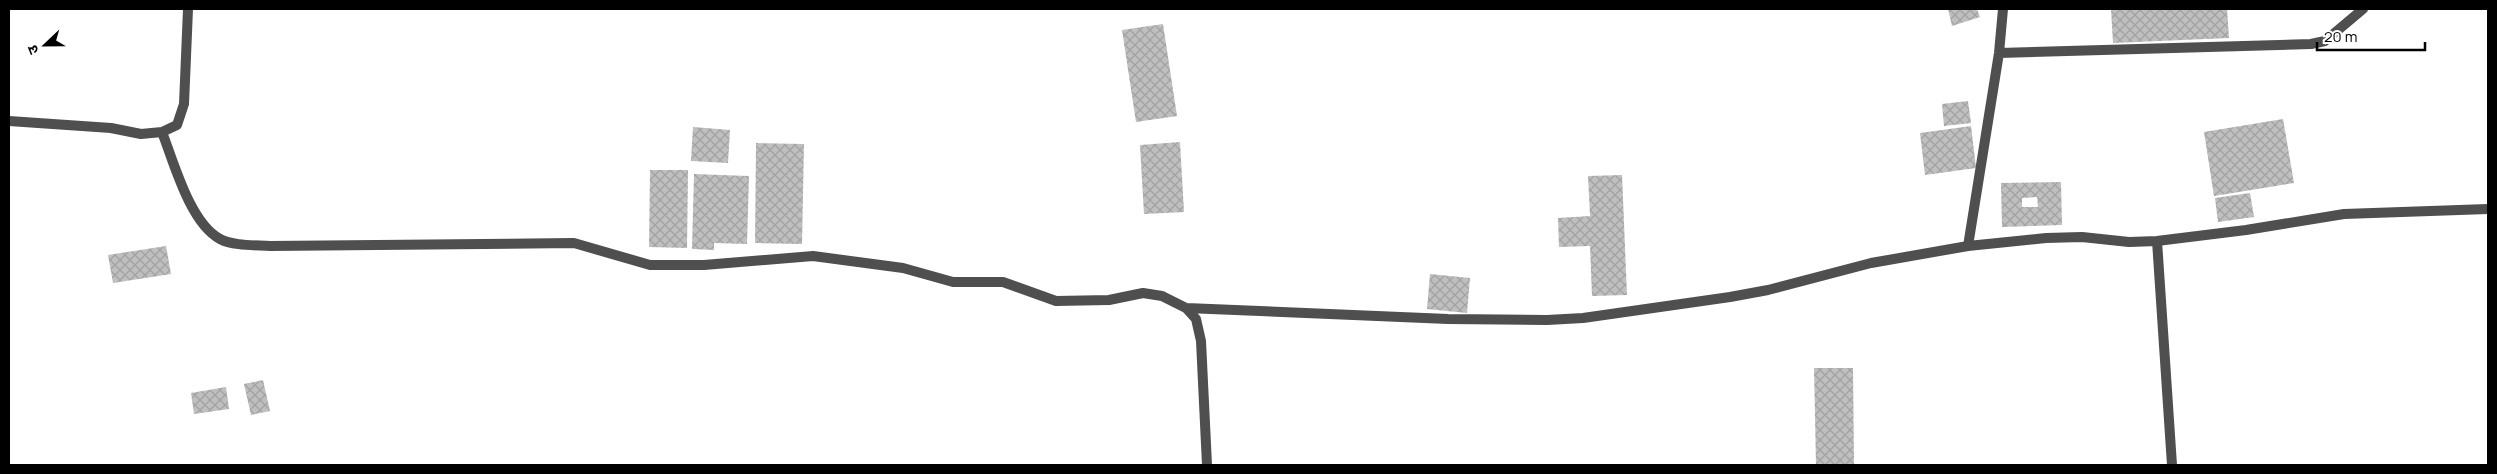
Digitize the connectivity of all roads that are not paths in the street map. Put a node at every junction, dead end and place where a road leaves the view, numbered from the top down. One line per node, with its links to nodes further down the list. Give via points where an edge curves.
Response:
1 (188, 9): 6 (street, via 184,104 177,125)
2 (2003, 9): 4 (street)
3 (2363, 9): 4 (street, via 2325,41 2311,44)
4 (1999, 53): 9 (street)
5 (9, 121): 6 (street, via 111,128 142,134)
6 (162, 132): 10 (street, via 192,207 209,231 222,240 270,246 574,243 650,264 704,265 813,256 903,268 953,282 1003,282 1056,300 1109,300 1143,293 1162,296)
7 (2488, 209): 8 (street, via 2344,214)
8 (2157, 241): 9 (street, via 2064,238); 12 (street)
9 (1968, 246): 10 (street, via 1871,263 1739,295 1583,318 1466,319)
10 (1186, 308): 11 (street, via 1196,319 1201,341)
11 (1207, 465)
12 (2172, 465)

